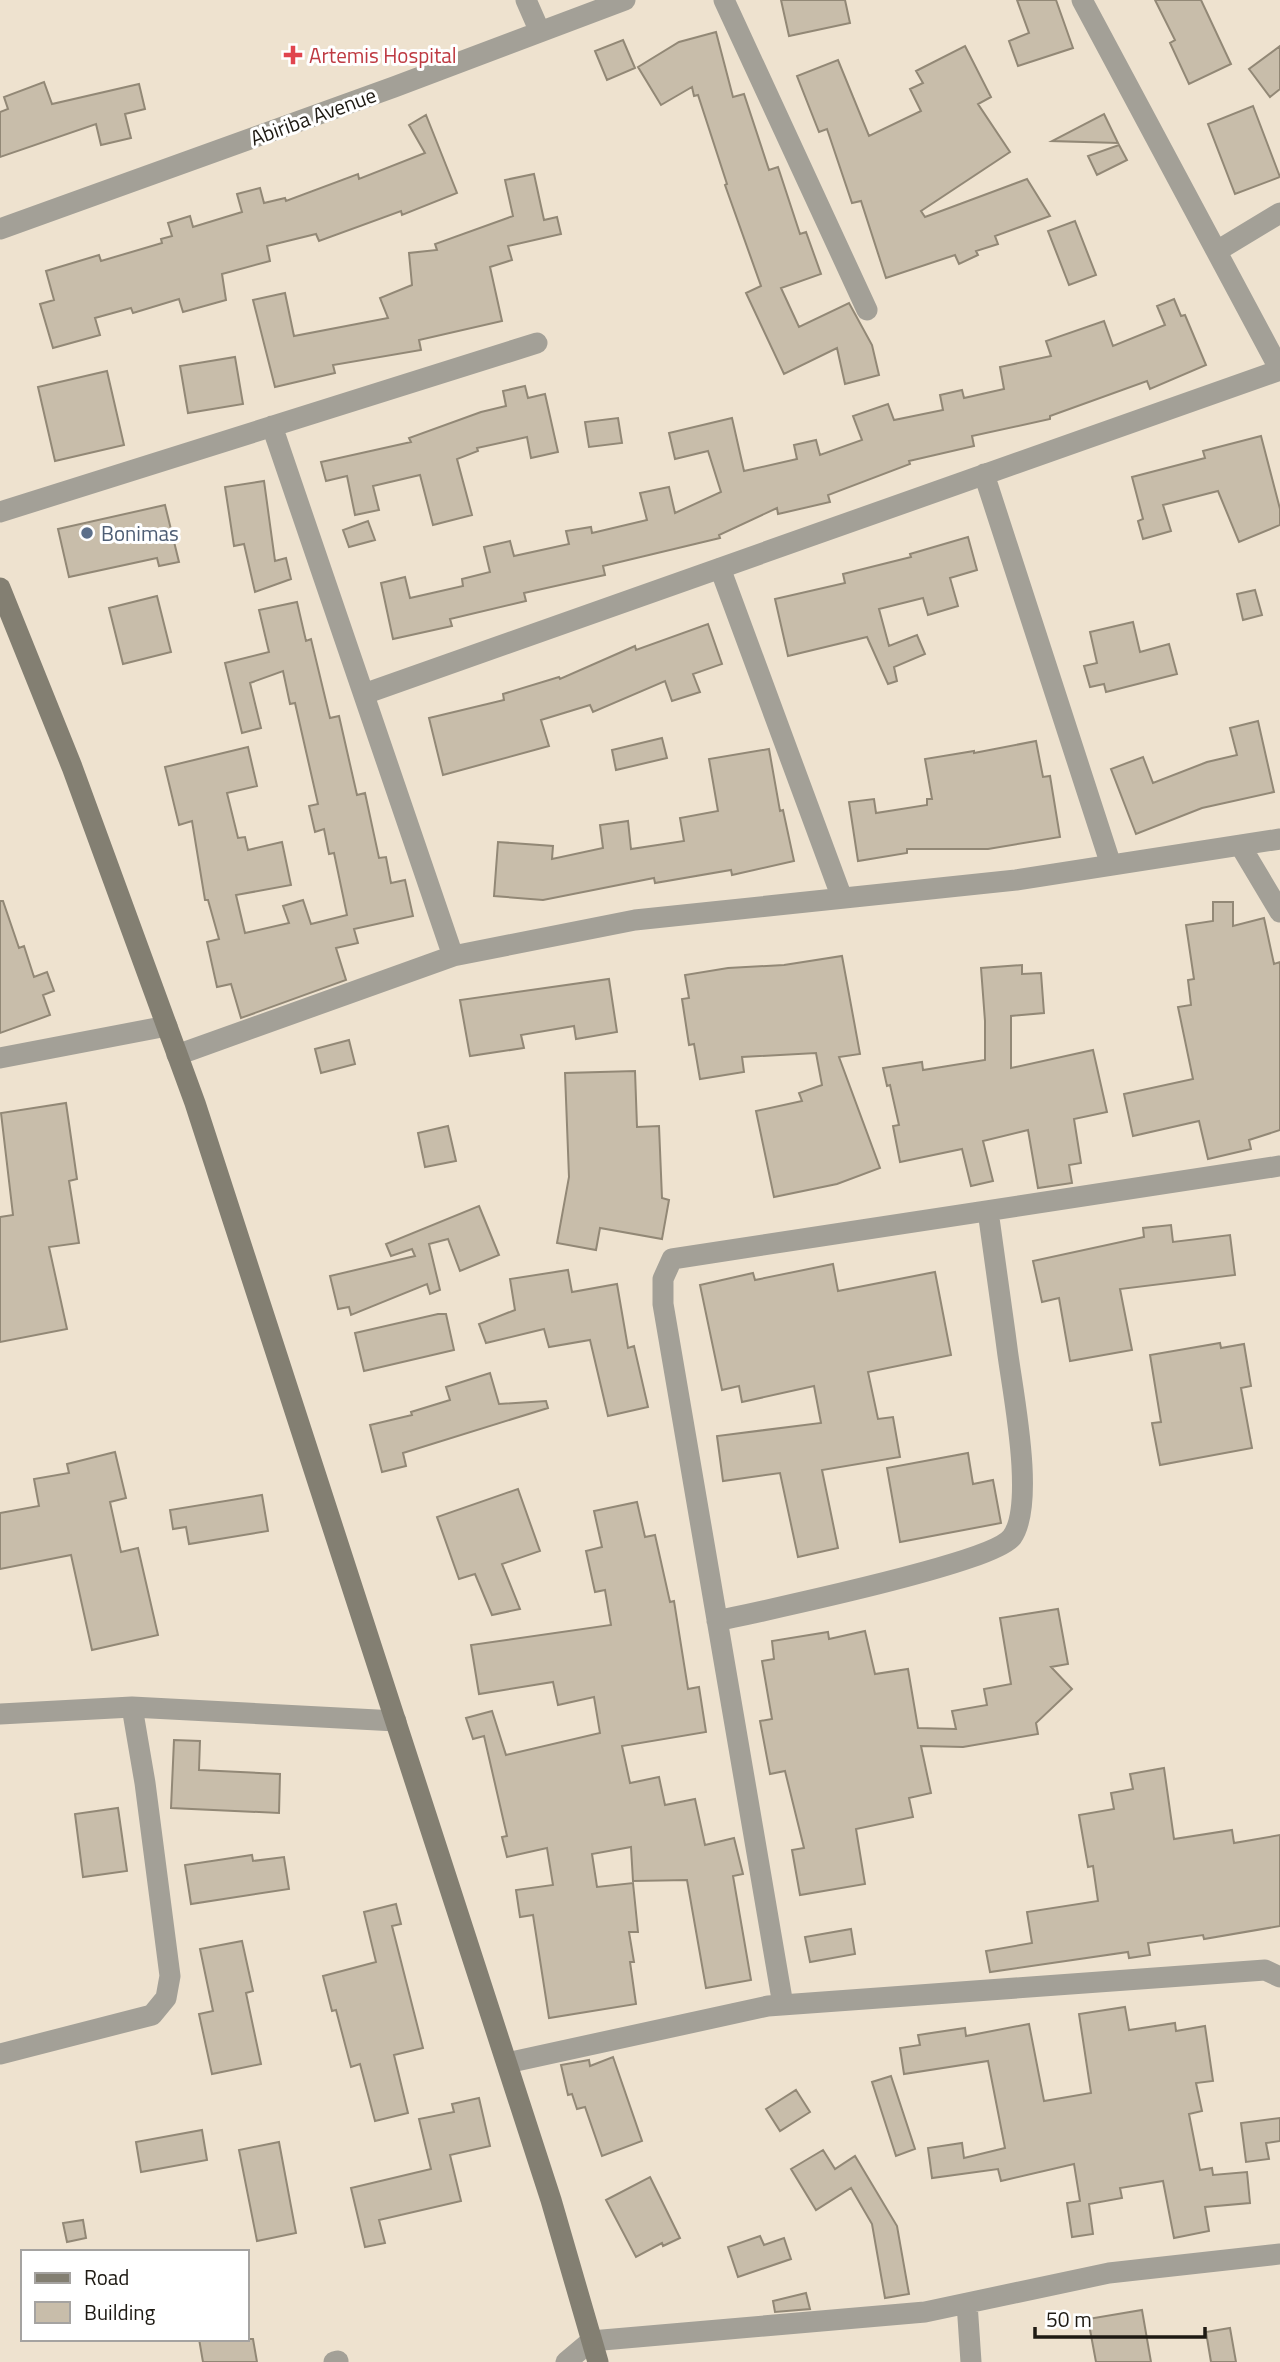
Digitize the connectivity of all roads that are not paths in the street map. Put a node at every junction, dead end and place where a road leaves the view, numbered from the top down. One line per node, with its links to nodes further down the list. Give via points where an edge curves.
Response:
1 (526, 0): 5 (street)
2 (625, 0): 5 (street, Abiriba Avenue)
3 (724, 0): 9 (street)
4 (1082, 0): 8 (street)
5 (540, 32): 7 (street, Abiriba Avenue)
6 (1280, 213): 8 (street)
7 (0, 229)
8 (1217, 251): 11 (street)
9 (867, 310)
10 (537, 343): 12 (street)
11 (1280, 370): 13 (street)
12 (272, 426): 14 (street); 17 (street)
13 (984, 474): 15 (street); 20 (street)
14 (0, 512)
15 (720, 568): 17 (street); 21 (street)
16 (0, 588): 24 (main road, via 72,767)
17 (364, 694): 23 (street)
18 (1280, 839): 19 (street)
19 (1240, 845): 20 (street); 22 (street)
20 (1111, 865): 21 (street)
21 (842, 898): 23 (street, via 635,920)
22 (1280, 912)
23 (453, 956): 25 (street)
24 (167, 1026): 25 (main road); 26 (street)
25 (177, 1055): 32 (main road)
26 (0, 1058)
27 (1280, 1166): 28 (street)
28 (988, 1210): 29 (street, via 1021,1453 1021,1516 1012,1538 982,1555); 29 (street, via 671,1259 663,1279 663,1304)
29 (717, 1621): 34 (street)
30 (132, 1707): 31 (street); 32 (street); 35 (street, via 170,1976 166,1998 152,2015)
31 (0, 1714)
32 (396, 1721): 36 (main road)
33 (1280, 1977): 34 (street, via 1265,1970)
34 (783, 2005): 36 (street)
35 (0, 2054)
36 (507, 2063): 39 (main road)
37 (1280, 2254): 38 (street, via 1109,2273)
38 (967, 2303): 39 (street, via 925,2312); 42 (street)
39 (591, 2341): 40 (street); 41 (main road)
40 (566, 2362)
41 (598, 2362)
42 (971, 2362)

